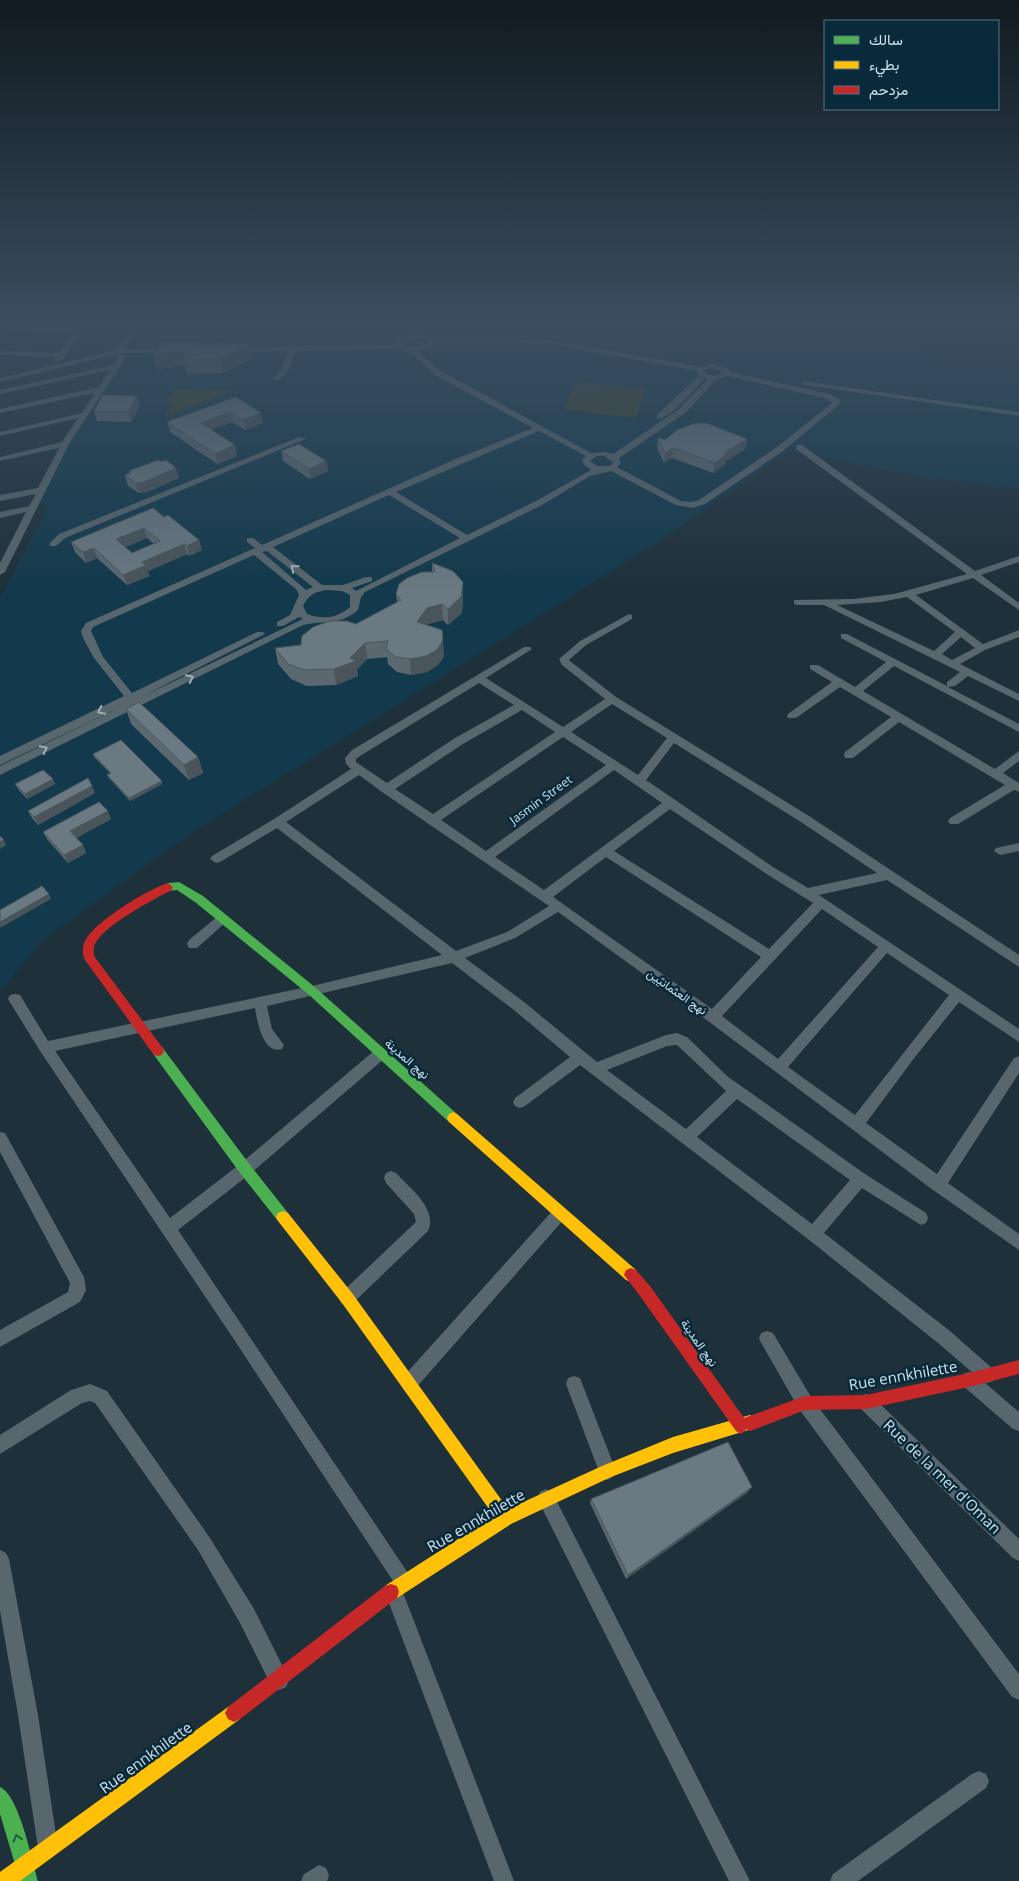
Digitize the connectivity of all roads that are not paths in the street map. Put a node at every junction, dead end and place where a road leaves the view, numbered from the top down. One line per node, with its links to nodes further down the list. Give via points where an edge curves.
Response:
1 (83, 415): 9 (street); 11 (street)
2 (515, 415): 8 (street)
3 (663, 415): 13 (street)
4 (676, 415): 13 (street)
5 (822, 415): 16 (street, via 780,448 694,505 679,503)
6 (967, 415): 7 (street)
7 (1019, 422)
8 (540, 428): 15 (street); 19 (street)
9 (0, 434)
10 (302, 440): 25 (street, via 62,536)
11 (65, 444): 14 (street); 18 (street)
12 (799, 447): 31 (street)
13 (610, 456): 15 (street); 16 (street, via 617,463)
14 (0, 459)
15 (589, 460): 17 (street, via 590,466); 23 (street, via 533,500)
16 (612, 468): 17 (street)
17 (601, 470): 23 (street)
18 (40, 490): 20 (street); 21 (street)
19 (390, 492): 23 (street); 28 (street)
20 (0, 498)
21 (32, 508): 22 (street); 26 (street)
22 (0, 515)
23 (465, 537): 33 (street); 36 (street)
24 (250, 540): 28 (street)
25 (53, 544)
26 (13, 546): 27 (street); 30 (street)
27 (0, 549)
28 (262, 550): 32 (street, one-way to 28); 35 (street); 59 (street, via 92,619 86,635 89,642)
29 (1019, 559): 31 (street)
30 (0, 572)
31 (973, 574): 34 (street); 39 (street)
32 (320, 588): 33 (street); 35 (street)
33 (344, 588): 36 (street, via 352,590)
34 (909, 594): 38 (street); 43 (street)
35 (304, 595): 40 (street)
36 (356, 596): 42 (street, via 355,608 346,616 335,620)
37 (797, 602): 38 (street)
38 (826, 603): 48 (street)
39 (1019, 607)
40 (299, 609): 42 (street, via 303,616); 59 (street, via 294,617)
41 (629, 617): 58 (street, via 583,643 564,659)
42 (313, 620): 59 (street, one-way to 42, via 300,623)
43 (960, 632): 46 (street); 48 (street)
44 (1019, 633): 46 (street)
45 (844, 636): 49 (street)
46 (982, 648): 50 (street)
47 (527, 649): 53 (street)
48 (935, 655): 50 (street)
49 (893, 662): 56 (street); 63 (street)
50 (952, 664): 52 (street)
51 (814, 667): 54 (street)
52 (967, 671): 55 (street); 57 (street)
53 (479, 678): 60 (street); 70 (street, via 350,758)
54 (838, 682): 56 (street); 61 (street)
55 (951, 684)
56 (855, 692): 62 (street)
57 (1018, 696)
58 (612, 699): 64 (street); 65 (street)
59 (133, 700): 68 (street, one-way to 68); 71 (street, one-way to 59)
60 (521, 706): 64 (street); 75 (street)
61 (792, 716)
62 (898, 717): 66 (street); 72 (street)
63 (1019, 728)
64 (564, 732): 69 (street); 77 (street)
65 (673, 737): 73 (street); 85 (street)
66 (849, 755)
67 (1019, 755): 72 (street)
68 (0, 761)
69 (613, 765): 73 (street); 83 (street, Jasmin Street)
70 (358, 770): 75 (street, نهج العثمانيّين); 79 (street)
71 (0, 771)
72 (995, 774): 74 (street)
73 (639, 781): 76 (street)
74 (1016, 786): 78 (street)
75 (386, 788): 77 (street, نهج العثمانيّين)
76 (670, 803): 81 (street); 86 (street)
77 (432, 820): 83 (street, نهج العثمانيّين)
78 (954, 821)
79 (278, 822): 84 (street); 94 (street)
80 (1019, 847): 82 (street)
81 (605, 851): 87 (street); 93 (street)
82 (1000, 851)
83 (486, 858): 87 (street, نهج العثمانيّين)
84 (216, 859)
85 (888, 875): 86 (street); 95 (street)
86 (808, 893): 88 (street)
87 (544, 897): 89 (street, نهج العثمانيّين)
88 (821, 902): 92 (street); 93 (street)
89 (558, 906): 94 (street, via 511,935); 100 (street, نهج العثمانيّين)
90 (222, 919): 91 (street); 96 (street, نهج المدينة); 101 (street, نهج المدينة, via 189,892 173,886 158,891 90,940 89,957)
91 (193, 944)
92 (886, 946): 97 (street); 109 (street)
93 (771, 956): 100 (street)
94 (455, 957): 96 (street); 106 (street)
95 (1019, 962)
96 (312, 991): 99 (street); 105 (street, نهج المدينة)
97 (957, 995): 102 (street); 112 (street)
98 (16, 1000): 104 (street)
99 (260, 1001): 101 (street); 103 (street, via 266,1031)
100 (712, 1017): 109 (street, نهج العثمانيّين)
101 (140, 1027): 104 (street); 115 (street)
102 (1019, 1036)
103 (277, 1045)
104 (45, 1047): 121 (street)
105 (380, 1054): 115 (street); 119 (street, نهج المدينة)
106 (580, 1057): 108 (street); 111 (street)
107 (1019, 1062): 118 (street)
108 (597, 1068): 110 (street, via 666,1040 677,1039); 114 (street)
109 (779, 1068): 112 (street, نهج العثمانيّين)
110 (736, 1090): 114 (street); 117 (street)
111 (520, 1102)
112 (857, 1124): 118 (street, نهج العثمانيّين)
113 (0, 1138): 125 (street, via 78,1282 78,1290 74,1297)
114 (686, 1138): 122 (street)
115 (245, 1168): 121 (street); 124 (street)
116 (391, 1178): 124 (street, via 419,1209 423,1226)
117 (860, 1179): 120 (street); 122 (street)
118 (938, 1185): 123 (street, نهج العثمانيّين)
119 (560, 1213): 130 (street); 135 (street, نهج المدينة, via 628,1272 645,1291)
120 (921, 1218)
121 (168, 1229): 142 (street, via 239,1332)
122 (813, 1234): 128 (street)
123 (1019, 1243)
124 (347, 1298): 130 (street)
125 (0, 1339)
126 (767, 1340): 133 (street)
127 (1019, 1367): 128 (street, Rue ennkhilette)
128 (987, 1375): 129 (street, Rue ennkhilette)
129 (969, 1380): 132 (street, Rue ennkhilette); 134 (street)
130 (409, 1383): 139 (street)
131 (574, 1384): 137 (street)
132 (866, 1402): 133 (street, Rue ennkhilette); 140 (street, Rue de la mer d'Oman)
133 (804, 1404): 135 (street, Rue ennkhilette); 144 (street)
134 (1019, 1424)
135 (741, 1426): 137 (street, Rue ennkhilette, via 673,1445)
136 (0, 1445): 143 (street, via 86,1392 94,1392 101,1397 204,1544 247,1616)
137 (607, 1471): 138 (street, Rue ennkhilette)
138 (546, 1498): 139 (street, Rue ennkhilette); 152 (street)
139 (505, 1518): 142 (street, Rue ennkhilette)
140 (1019, 1552)
141 (0, 1559): 147 (street)
142 (399, 1586): 143 (street, Rue ennkhilette); 151 (street)
143 (279, 1680): 147 (street, Rue ennkhilette)
144 (1019, 1690)
145 (979, 1781): 153 (street)
146 (3, 1809): 148 (street, one-way to 146)
147 (48, 1848): 148 (street, Rue ennkhilette)
148 (25, 1866): 149 (street, Rue ennkhilette); 150 (street)
149 (4, 1881)
150 (29, 1881)
151 (504, 1881)
152 (740, 1881)
153 (840, 1881)

